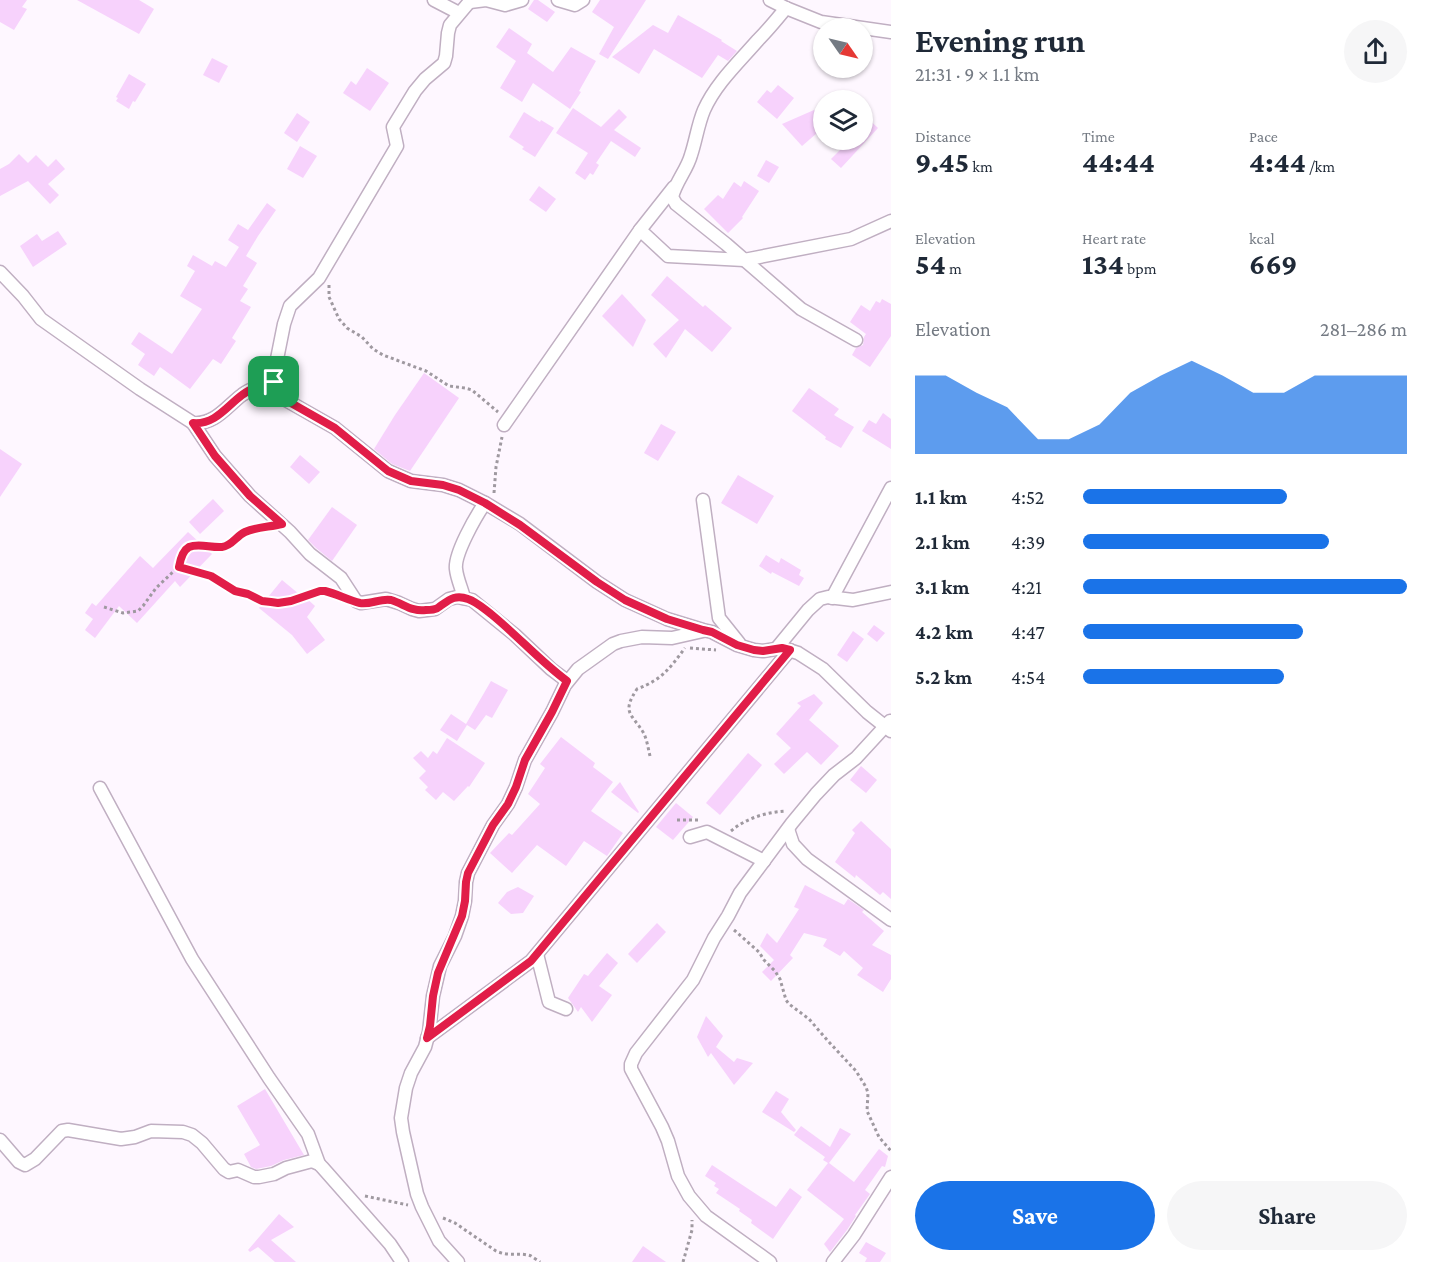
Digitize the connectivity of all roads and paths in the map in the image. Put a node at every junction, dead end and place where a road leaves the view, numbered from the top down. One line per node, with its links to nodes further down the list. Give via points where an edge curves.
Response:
1 (434, 0): 8 (street)
2 (522, 0): 6 (street, via 505,5)
3 (558, 0): 4 (street, via 575,5)
4 (583, 0)
5 (770, 0): 7 (street)
6 (470, 1): 8 (street)
7 (786, 8): 9 (street, via 820,22); 10 (street, via 716,90 698,126 690,159)
8 (459, 13): 17 (street, via 448,28 446,60 415,91 393,127 397,146 392,156 319,278 290,306)
9 (891, 32)
10 (675, 185): 12 (street); 13 (street, via 672,197 676,204)
11 (891, 221): 13 (street, via 851,240)
12 (640, 230): 13 (street, via 668,256); 19 (street)
13 (744, 260): 16 (street, via 801,309)
14 (0, 272): 18 (street, via 40,319)
15 (330, 281): 19 (path, via 329,297 347,328 383,355 426,371 449,386 472,390 500,413)
16 (856, 340)
17 (274, 382): 18 (street, via 249,390 212,419); 22 (street, via 284,399 335,428 388,471 411,481 459,490)
18 (193, 423): 23 (street, via 250,496)
19 (504, 425): 22 (path)
20 (891, 488): 27 (street)
21 (703, 500): 32 (street, via 719,618)
22 (489, 505): 26 (street, via 476,515 457,560); 30 (street, via 625,600)
23 (282, 524): 24 (path, via 246,532 225,547 190,547); 28 (street, via 310,554 341,578)
24 (179, 567): 28 (path, via 211,576 230,589 262,601 291,601 320,591); 29 (path, via 138,611 123,613)
25 (891, 592): 27 (street, via 854,600)
26 (464, 598): 28 (street, via 449,599 435,609 419,611 386,599); 35 (street, via 499,620)
27 (832, 598): 33 (street, via 816,602)
28 (356, 601)
29 (104, 607)
30 (703, 630): 32 (street); 35 (street, via 672,638 642,637 613,644)
31 (686, 646): 37 (path, via 667,672 637,689 629,707 630,716 645,736)
32 (742, 646): 33 (street, via 759,651)
33 (776, 649): 34 (street)
34 (790, 650): 36 (street, via 823,669 867,712); 48 (street)
35 (567, 681): 50 (street, via 525,760 508,804 468,873 462,916 438,973)
36 (889, 726): 39 (street)
37 (650, 756)
38 (100, 788): 53 (street, via 192,959 308,1134)
39 (802, 810): 42 (street); 43 (path, via 772,813)
40 (677, 820): 41 (path)
41 (700, 820)
42 (788, 829): 45 (street); 47 (street, via 807,859)
43 (725, 831)
44 (690, 837): 45 (street, via 707,832)
45 (764, 861): 46 (street)
46 (726, 920): 52 (path, via 775,971 789,1004 809,1019 856,1071 868,1093 867,1112); 62 (street, via 697,973 636,1053 631,1069 662,1126 678,1176 689,1196 706,1216)
47 (891, 920)
48 (537, 954): 49 (street, via 549,1002); 50 (street)
49 (566, 1009)
50 (427, 1038): 56 (street, via 406,1088 402,1118)
51 (0, 1140): 53 (street, via 25,1165 62,1131 68,1130 121,1139 152,1131 183,1132 202,1143 229,1172 238,1170 259,1177 312,1161)
52 (891, 1151)
53 (319, 1164): 55 (street)
54 (891, 1178): 63 (street)
55 (344, 1192): 56 (path); 58 (street)
56 (424, 1211): 59 (street, via 439,1241); 60 (path, via 455,1223 496,1251 531,1256)
57 (690, 1212): 61 (path, via 692,1230)
58 (402, 1262)
59 (458, 1262)
60 (540, 1262)
61 (683, 1262)
62 (771, 1262)
63 (833, 1262)

